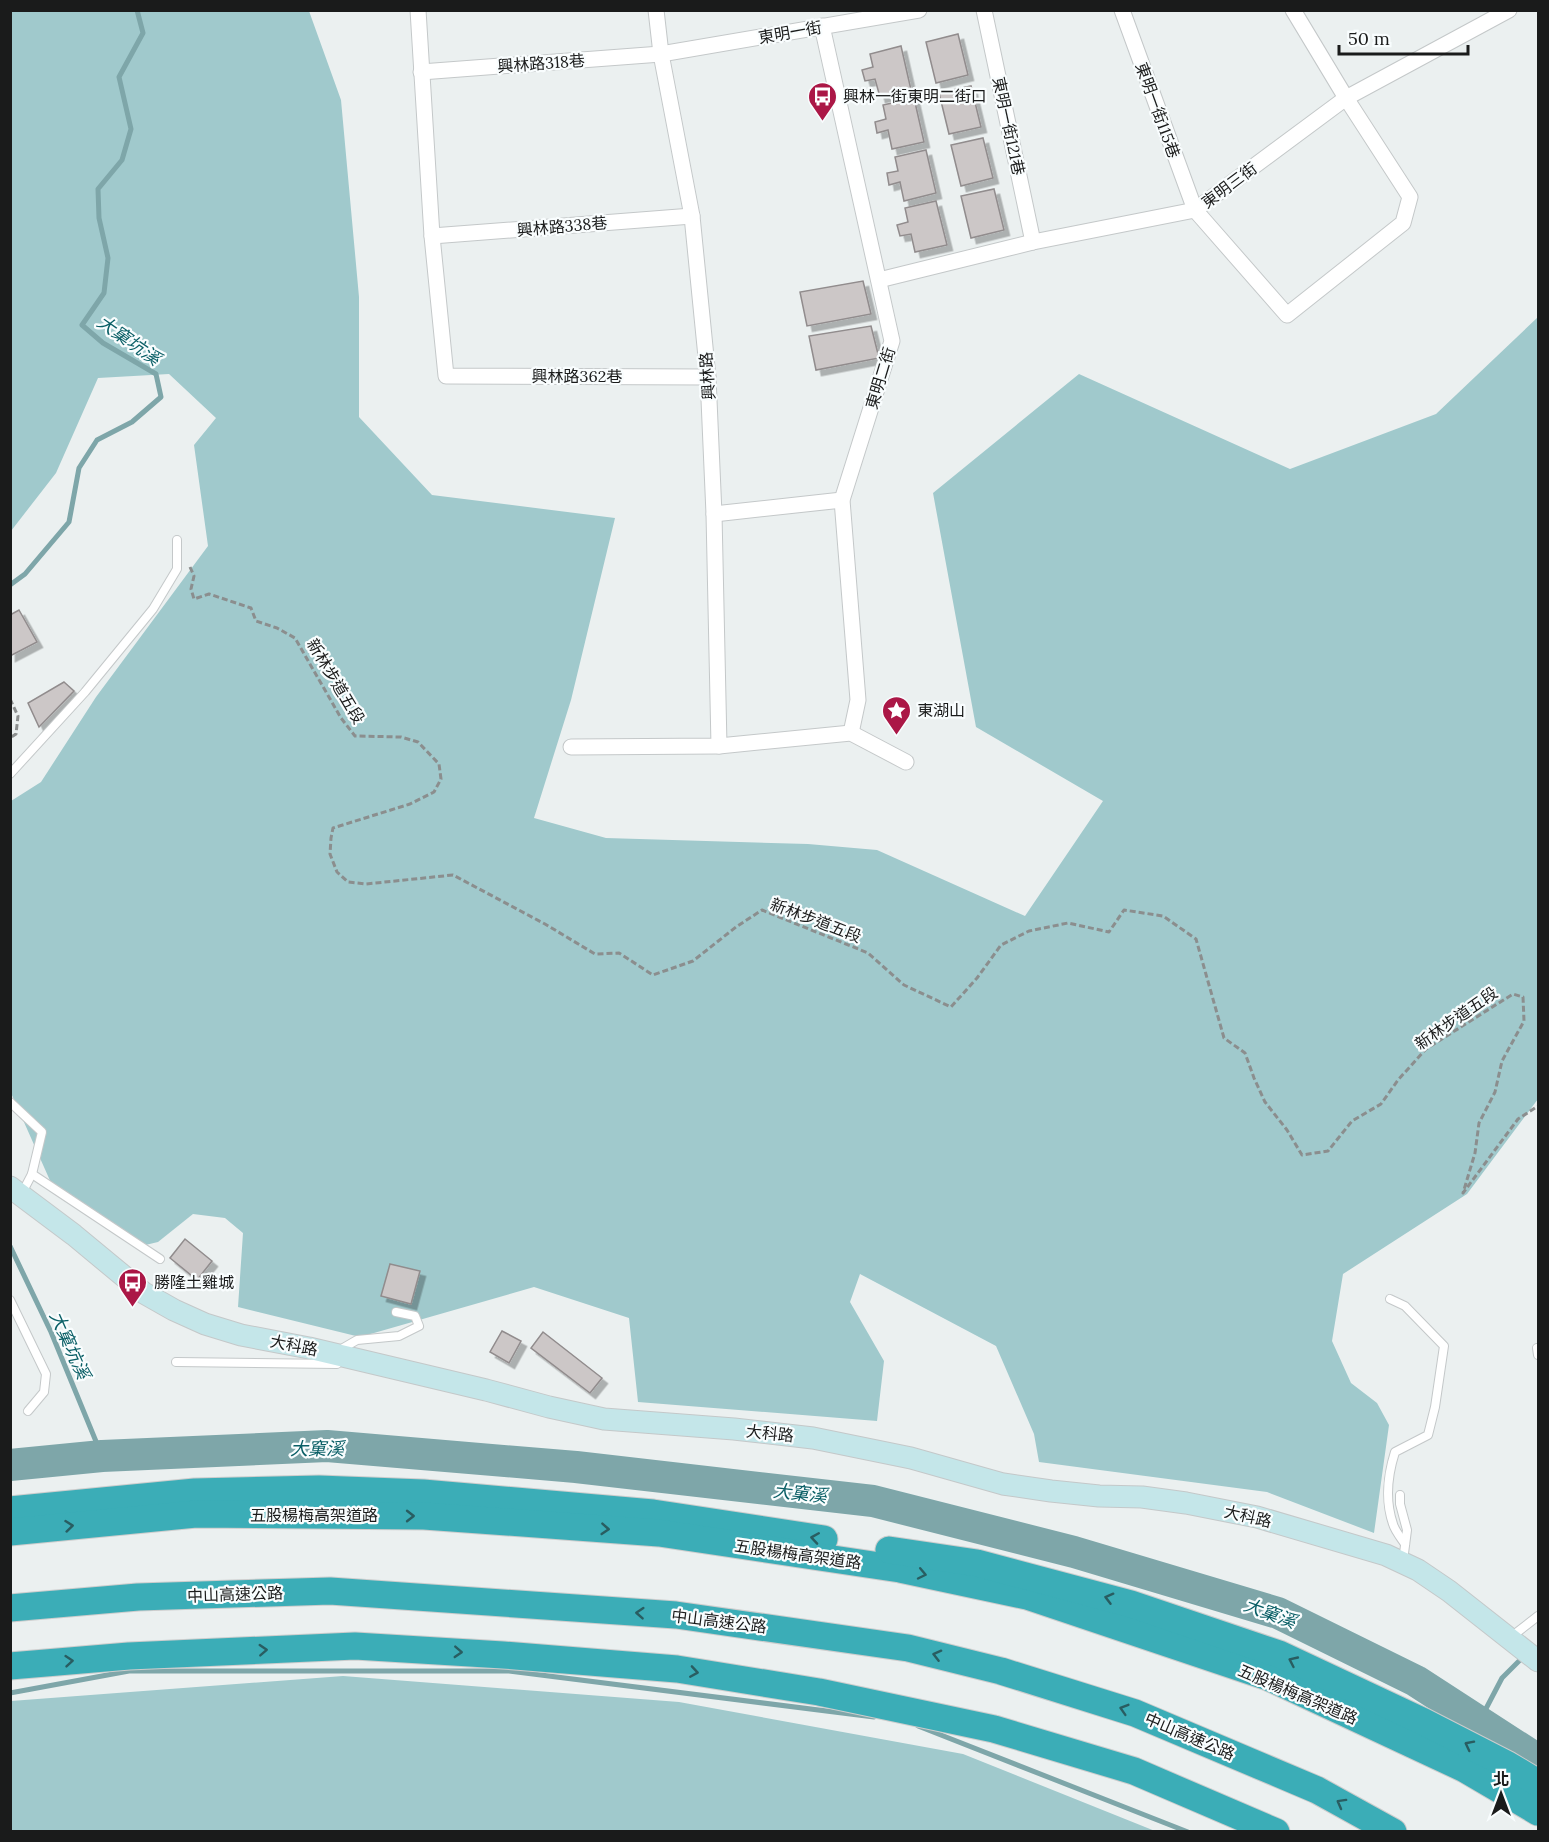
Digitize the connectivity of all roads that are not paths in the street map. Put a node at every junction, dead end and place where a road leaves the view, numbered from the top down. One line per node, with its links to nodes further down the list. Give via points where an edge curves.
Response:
1 (418, 10): 10 (street)
2 (656, 10): 9 (street, 興林路)
3 (918, 10): 8 (street, 東明一街)
4 (984, 10): 15 (street, 東明一街121巷)
5 (1122, 10): 12 (street, 東明一街115巷)
6 (1293, 10): 11 (street)
7 (1505, 12): 11 (street, 東明三街)
8 (822, 26): 9 (street, 東明一街); 16 (street, 東明二街)
9 (661, 54): 10 (street, 興林路318巷); 13 (street, 興林路)
10 (421, 72): 14 (street)
11 (1346, 98): 12 (street, 東明三街); 12 (street, via 1410,197 1403,223 1287,315)
12 (1195, 210): 15 (street, 東明三街)
13 (692, 216): 14 (street, 興林路338巷); 17 (street, 興林路)
14 (432, 236): 17 (street, 興林路362巷, via 446,376)
15 (1034, 242): 16 (street, 東明三街)
16 (879, 280): 18 (street, 東明二街, via 892,341)
17 (708, 377): 19 (street, 興林路)
18 (842, 500): 19 (street); 21 (street, 東明二街, via 858,700)
19 (714, 514): 22 (street, 興林路)
20 (177, 543): 25 (lane, via 177,569 153,609)
21 (851, 733): 22 (street); 24 (street)
22 (719, 746): 23 (street)
23 (571, 747)
24 (906, 762)
25 (10, 774)
26 (10, 1102): 27 (lane, via 42,1132)
27 (32, 1174): 28 (lane); 29 (lane)
28 (16, 1191): 33 (street, 大科路, via 144,1293 174,1310 241,1335)
29 (160, 1259)
30 (1390, 1299): 40 (lane, via 1405,1306 1444,1346 1428,1436 1395,1452 1390,1468 1388,1496)
31 (10, 1300): 36 (lane, via 46,1374 44,1392)
32 (396, 1312): 33 (lane, via 415,1316 419,1326 399,1335 357,1340)
33 (334, 1353): 35 (street, 大科路)
34 (176, 1362): 35 (lane)
35 (378, 1364): 40 (street, 大科路, via 604,1419 813,1438 911,1458 1003,1484 1206,1507 1257,1517 1386,1555)
36 (28, 1412)
37 (1400, 1495): 40 (lane, via 1407,1530)
38 (10, 1510): 46 (highway, 五股楊梅高架道路, one-way to 38, via 1424,1722 1279,1654 1131,1604 977,1563 653,1513 423,1494 319,1489 195,1492)
39 (10, 1532): 47 (highway, 五股楊梅高架道路, one-way to 47, via 196,1514 424,1516 659,1533 900,1569 1027,1596 1268,1677 1465,1769)
40 (1404, 1554): 43 (street, 大科路, via 1418,1570)
41 (10, 1608): 49 (highway, 中山高速公路, one-way to 41, via 1317,1790 1136,1713 1001,1671 908,1648 676,1615 330,1591 138,1597)
42 (1539, 1616): 43 (lane)
43 (1513, 1641): 44 (street, 大科路)
44 (1539, 1661)
45 (10, 1666): 48 (highway, one-way to 48, via 129,1656 355,1646 677,1669 819,1692 994,1729 1134,1772)
46 (1539, 1784)
47 (1539, 1812)
48 (1276, 1832)
49 (1393, 1832)

